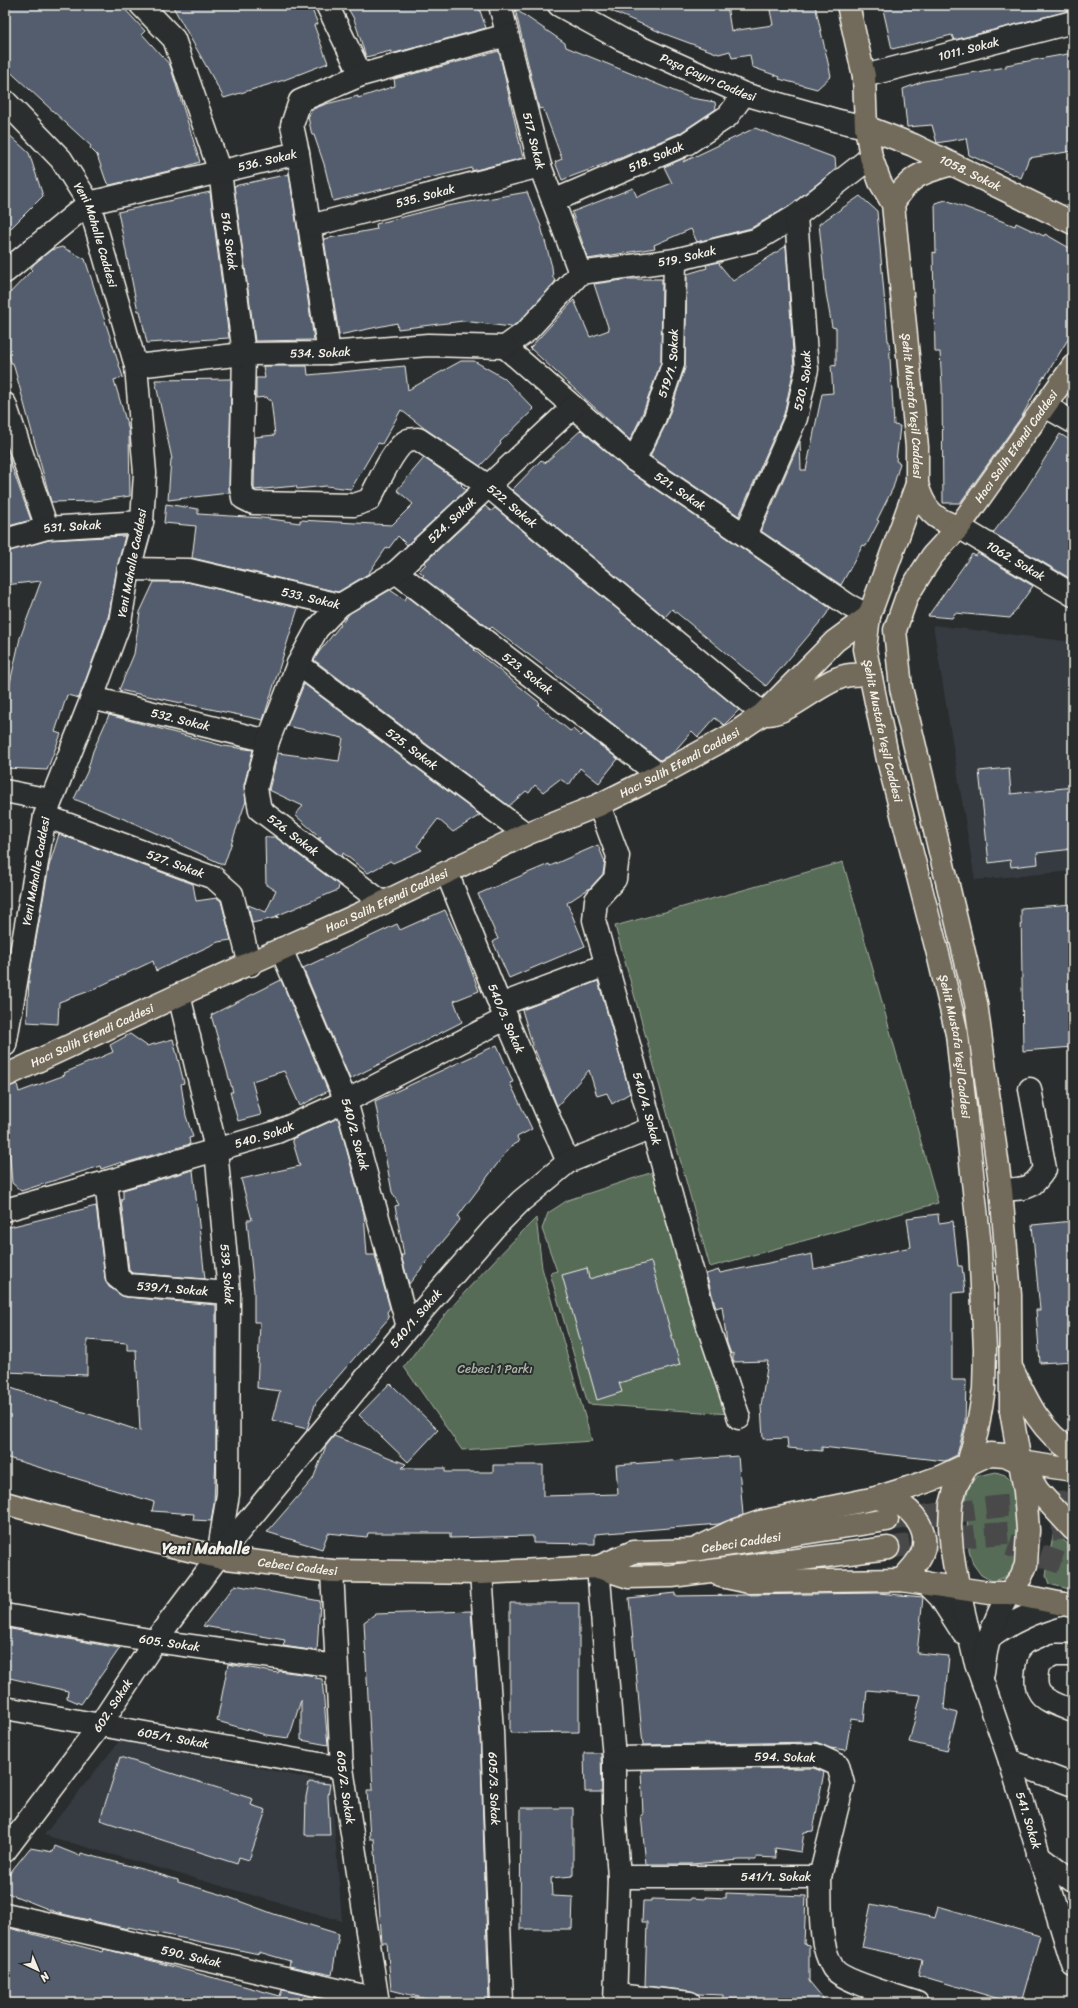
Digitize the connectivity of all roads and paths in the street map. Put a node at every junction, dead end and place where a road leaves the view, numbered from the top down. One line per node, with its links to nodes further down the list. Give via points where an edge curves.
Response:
1 (141, 5): 17 (street, 516. Sokak, via 174,39)
2 (327, 5): 8 (street)
3 (500, 5): 7 (street, 517. Sokak)
4 (559, 5): 10 (street, Paşa Çayırı Caddesi, via 621,39)
5 (848, 5): 9 (main road, Şehit Mustafa Yeşil Caddesi)
6 (1073, 22): 9 (street, 1011. Sokak)
7 (507, 34): 8 (street, 536. Sokak); 16 (street, 517. Sokak)
8 (361, 75): 13 (street, 536. Sokak, via 300,101 292,125)
9 (864, 76): 12 (main road, Şehit Mustafa Yeşil Caddesi)
10 (744, 94): 12 (street, Paşa Çayırı Caddesi); 18 (street, 518. Sokak, via 728,116 686,144)
11 (5, 101): 19 (street, Yeni Mahalle Caddesi, via 60,158)
12 (866, 127): 14 (main road, Şehit Mustafa Yeşil Caddesi); 15 (main road, 1058. Sokak, via 913,145)
13 (298, 153): 17 (street, 536. Sokak); 23 (street)
14 (871, 157): 20 (main road, Şehit Mustafa Yeşil Caddesi, via 880,182); 21 (street, 519. Sokak)
15 (952, 164): 20 (main road, via 923,172 914,178 903,188); 22 (main road, 1058. Sokak)
16 (540, 166): 18 (street, 517. Sokak); 23 (street, 535. Sokak)
17 (220, 172): 19 (street, 536. Sokak); 29 (street, 516. Sokak)
18 (554, 201): 26 (street, 517. Sokak)
19 (89, 203): 25 (street); 30 (street, Yeni Mahalle Caddesi)
20 (893, 204): 37 (main road, Şehit Mustafa Yeşil Caddesi, via 916,447)
21 (796, 216): 24 (street, 519. Sokak, via 756,240); 43 (street, 520. Sokak, via 807,369 796,418)
22 (1073, 223)
23 (310, 226): 28 (street)
24 (675, 260): 26 (street, 519. Sokak); 36 (street, 519/1. Sokak, via 673,364 654,420)
25 (5, 272)
26 (580, 273): 27 (street, via 527,331)
27 (505, 347): 28 (street, 534. Sokak, via 428,345); 34 (street, 521. Sokak)
28 (329, 353): 29 (street, 534. Sokak)
29 (244, 354): 30 (street, 534. Sokak); 39 (street, 516. Sokak, via 240,486)
30 (136, 366): 40 (street, Yeni Mahalle Caddesi, via 145,473)
31 (1073, 366): 33 (main road, Hacı Salih Efendi Caddesi)
32 (5, 404): 42 (street)
33 (1045, 406): 35 (street); 41 (main road, Hacı Salih Efendi Caddesi)
34 (573, 407): 36 (street, 521. Sokak); 38 (street, 524. Sokak)
35 (1073, 422)
36 (634, 460): 43 (street, 521. Sokak)
37 (917, 484): 41 (main road, via 921,499 932,514 946,523); 49 (main road, Şehit Mustafa Yeşil Caddesi)
38 (488, 486): 39 (street, 522. Sokak, via 418,439 408,440 401,445 368,500 354,505 253,502); 46 (street, 524. Sokak); 53 (street, 522. Sokak)
39 (243, 498)
40 (142, 522): 42 (street, 531. Sokak); 45 (street, Yeni Mahalle Caddesi)
41 (959, 527): 47 (street, 1062. Sokak); 75 (main road, Şehit Mustafa Yeşil Caddesi, via 933,555 907,596 896,630 896,644 902,688 976,1003)
42 (47, 528): 44 (street, 531. Sokak)
43 (745, 535): 49 (street, 521. Sokak, via 848,605)
44 (5, 540)
45 (129, 569): 48 (street, 533. Sokak, via 189,570); 52 (street, Yeni Mahalle Caddesi, via 120,622)
46 (396, 572): 48 (street, 524. Sokak); 55 (street, 523. Sokak)
47 (1073, 595)
48 (340, 605): 50 (street, 533. Sokak, via 317,629)
49 (869, 616): 51 (main road, Şehit Mustafa Yeşil Caddesi, via 865,649); 53 (main road, Hacı Salih Efendi Caddesi, via 835,641)
50 (298, 664): 54 (street, 533. Sokak); 59 (street, 525. Sokak)
51 (870, 674): 53 (main road, via 845,676 817,689 776,714); 83 (main road, Şehit Mustafa Yeşil Caddesi, via 888,760 957,1034 980,1246 985,1349 984,1389)
52 (92, 698): 54 (street, 532. Sokak); 58 (street, Yeni Mahalle Caddesi)
53 (762, 714): 55 (main road, Hacı Salih Efendi Caddesi, via 732,735)
54 (268, 741): 61 (street, 526. Sokak, via 256,788 260,810)
55 (659, 775): 57 (main road, Hacı Salih Efendi Caddesi)
56 (5, 791): 58 (street, 527. Sokak)
57 (599, 805): 59 (main road, Hacı Salih Efendi Caddesi); 64 (street, 540/4. Sokak, via 618,856 615,879 596,900 594,920)
58 (47, 808): 63 (street, 527. Sokak, via 214,878 232,894); 67 (street, Yeni Mahalle Caddesi)
59 (526, 834): 60 (main road, Hacı Salih Efendi Caddesi)
60 (447, 873): 61 (main road, Hacı Salih Efendi Caddesi); 66 (street, 540/3. Sokak)
61 (383, 903): 62 (main road, Hacı Salih Efendi Caddesi)
62 (281, 949): 63 (main road, Hacı Salih Efendi Caddesi); 70 (street, 540/2. Sokak)
63 (250, 965): 65 (main road, Hacı Salih Efendi Caddesi)
64 (606, 965): 66 (street, 540. Sokak); 71 (street, 540/4. Sokak)
65 (179, 995): 68 (main road, Hacı Salih Efendi Caddesi); 72 (street, 539. Sokak)
66 (504, 1012): 70 (street, 540. Sokak); 73 (street, 540/3. Sokak)
67 (5, 1046)
68 (5, 1076)
69 (1030, 1089): 75 (street, via 1045,1169 1036,1184 1025,1188)
70 (346, 1101): 72 (street, 540. Sokak, via 277,1132); 78 (street, 540/2. Sokak)
71 (652, 1128): 73 (street, 540/1. Sokak); 80 (street, 540/4. Sokak, via 706,1320)
72 (216, 1148): 74 (street, 540. Sokak); 77 (street, 539. Sokak)
73 (568, 1162): 78 (street, 540/1. Sokak, via 494,1228)
74 (106, 1182): 76 (street, 540. Sokak); 77 (street, 539/1. Sokak, via 117,1277 127,1285)
75 (1001, 1190): 79 (main road, Şehit Mustafa Yeşil Caddesi, via 1010,1295)
76 (5, 1210)
77 (229, 1293): 91 (street, 539. Sokak, via 228,1494)
78 (408, 1327): 91 (street, 540/1. Sokak)
79 (1010, 1363): 81 (main road, via 1038,1420 1050,1434); 82 (main road, Şehit Mustafa Yeşil Caddesi, via 1011,1411)
80 (739, 1418)
81 (1073, 1452)
82 (1020, 1462): 83 (main road, via 1005,1455 990,1454); 84 (main road); 88 (main road, via 1038,1491); 99 (main road, Şehit Mustafa Yeşil Caddesi, via 1027,1515 1028,1550 1021,1577)
83 (968, 1464): 85 (main road); 98 (main road, Şehit Mustafa Yeşil Caddesi, via 956,1486 951,1506 952,1551)
84 (1073, 1470)
85 (876, 1498): 90 (main road, via 760,1522 731,1532); 96 (main road, via 906,1508 916,1517 922,1530 922,1554)
86 (5, 1502): 91 (main road, Cebeci Caddesi, via 77,1524)
87 (887, 1520): 90 (main road, Cebeci Caddesi)
88 (1073, 1528)
89 (888, 1548): 95 (main road, Cebeci Caddesi)
90 (694, 1550): 92 (main road, Cebeci Caddesi, via 633,1552)
91 (218, 1557): 93 (main road, Cebeci Caddesi); 102 (street, 602. Sokak)
92 (598, 1567): 94 (main road, Cebeci Caddesi); 95 (main road, Cebeci Caddesi, via 629,1577); 109 (street)
93 (332, 1571): 94 (main road, Cebeci Caddesi); 105 (street, 605/2. Sokak)
94 (481, 1573): 122 (street, 605/3. Sokak, via 492,1731)
95 (707, 1573): 96 (main road, via 749,1582)
96 (902, 1580): 97 (main road)
97 (926, 1583): 98 (main road); 103 (street)
98 (958, 1587): 99 (main road, via 990,1594); 103 (street)
99 (1009, 1593): 100 (main road); 103 (street)
100 (1068, 1605): 103 (street, via 1032,1612)
101 (5, 1615): 102 (street, 605. Sokak)
102 (155, 1641): 105 (street, 605. Sokak); 108 (street, 602. Sokak)
103 (980, 1644): 110 (street, 541. Sokak, via 982,1676)
104 (1073, 1654): 107 (street, via 1055,1655 1039,1662 1035,1679 1037,1690 1045,1700)
105 (336, 1666): 111 (street, 605/2. Sokak)
106 (5, 1708): 108 (street, 605/1. Sokak)
107 (1073, 1711)
108 (100, 1725): 111 (street, 605/1. Sokak); 113 (street, 602. Sokak)
109 (614, 1758): 115 (street, via 614,1810); 116 (street, 594. Sokak, via 816,1755 838,1764 844,1784)
110 (1010, 1760): 112 (street); 114 (street, 541. Sokak)
111 (342, 1768): 121 (street, 605/2. Sokak)
112 (1073, 1785)
113 (5, 1851)
114 (1038, 1855): 117 (street); 119 (street, 541. Sokak)
115 (619, 1877): 116 (street, 541/1. Sokak); 120 (street)
116 (820, 1877): 124 (street, 541/1. Sokak, via 823,1940 833,1969 851,1980)
117 (1073, 1881)
118 (5, 1914): 121 (street, 590. Sokak)
119 (1073, 1965)
120 (616, 1999): 123 (street)
121 (377, 2001)
122 (502, 2003)
123 (690, 2003)
124 (918, 2003)

